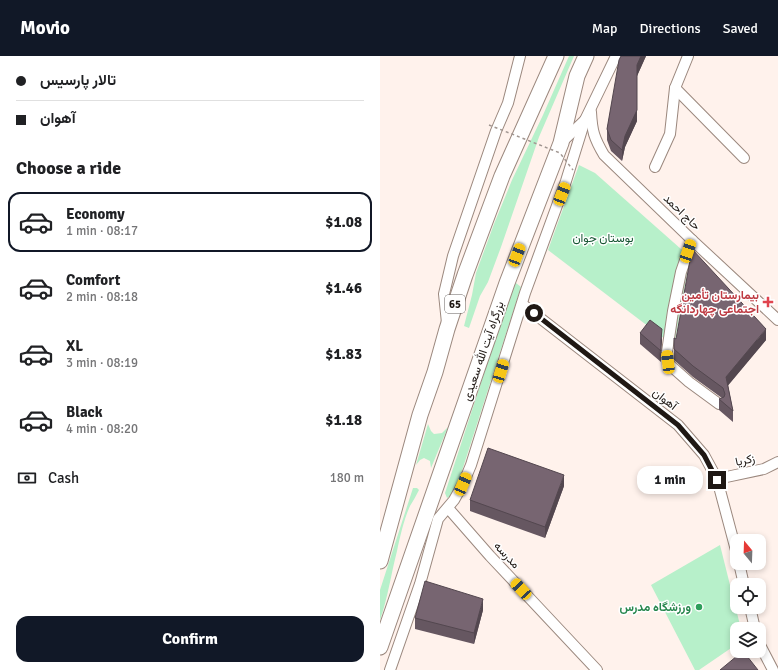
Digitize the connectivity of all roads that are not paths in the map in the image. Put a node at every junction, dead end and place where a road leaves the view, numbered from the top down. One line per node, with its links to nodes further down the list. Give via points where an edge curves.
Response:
1 (520, 56): 15 (street, via 508,103 453,256 444,294)
2 (556, 56): 15 (highway, 65, via 502,176)
3 (586, 56): 9 (highway, بزرگراه آیت الله سعیدی, via 577,76)
4 (616, 56): 7 (street)
5 (688, 56): 6 (street)
6 (675, 88): 10 (street); 11 (street, via 670,134)
7 (590, 109): 8 (street); 12 (street, حاج احمد, via 596,141 604,154)
8 (585, 120): 9 (street); 13 (street)
9 (561, 142): 20 (highway, بزرگراه آیت الله سعیدی, via 507,283)
10 (744, 158)
11 (655, 167)
12 (692, 240): 14 (street, حاج احمد); 16 (street, via 681,272 673,311 668,362 689,382)
13 (522, 304): 18 (street, آهوان, via 678,425 704,455); 19 (street, via 471,465)
14 (778, 320)
15 (447, 329): 22 (highway, 65, via 420,415)
16 (719, 404)
17 (778, 462): 18 (street, زکریا, via 764,469)
18 (717, 480): 21 (street, آهوان)
19 (448, 508): 20 (street); 26 (street, مدرسه)
20 (432, 517): 23 (highway, بزرگراه آیت الله سعیدی); 25 (street, via 423,585)
21 (732, 534)
22 (380, 561)
23 (380, 647)
24 (766, 658): 27 (street)
25 (390, 670)
26 (598, 670)
27 (772, 670)

